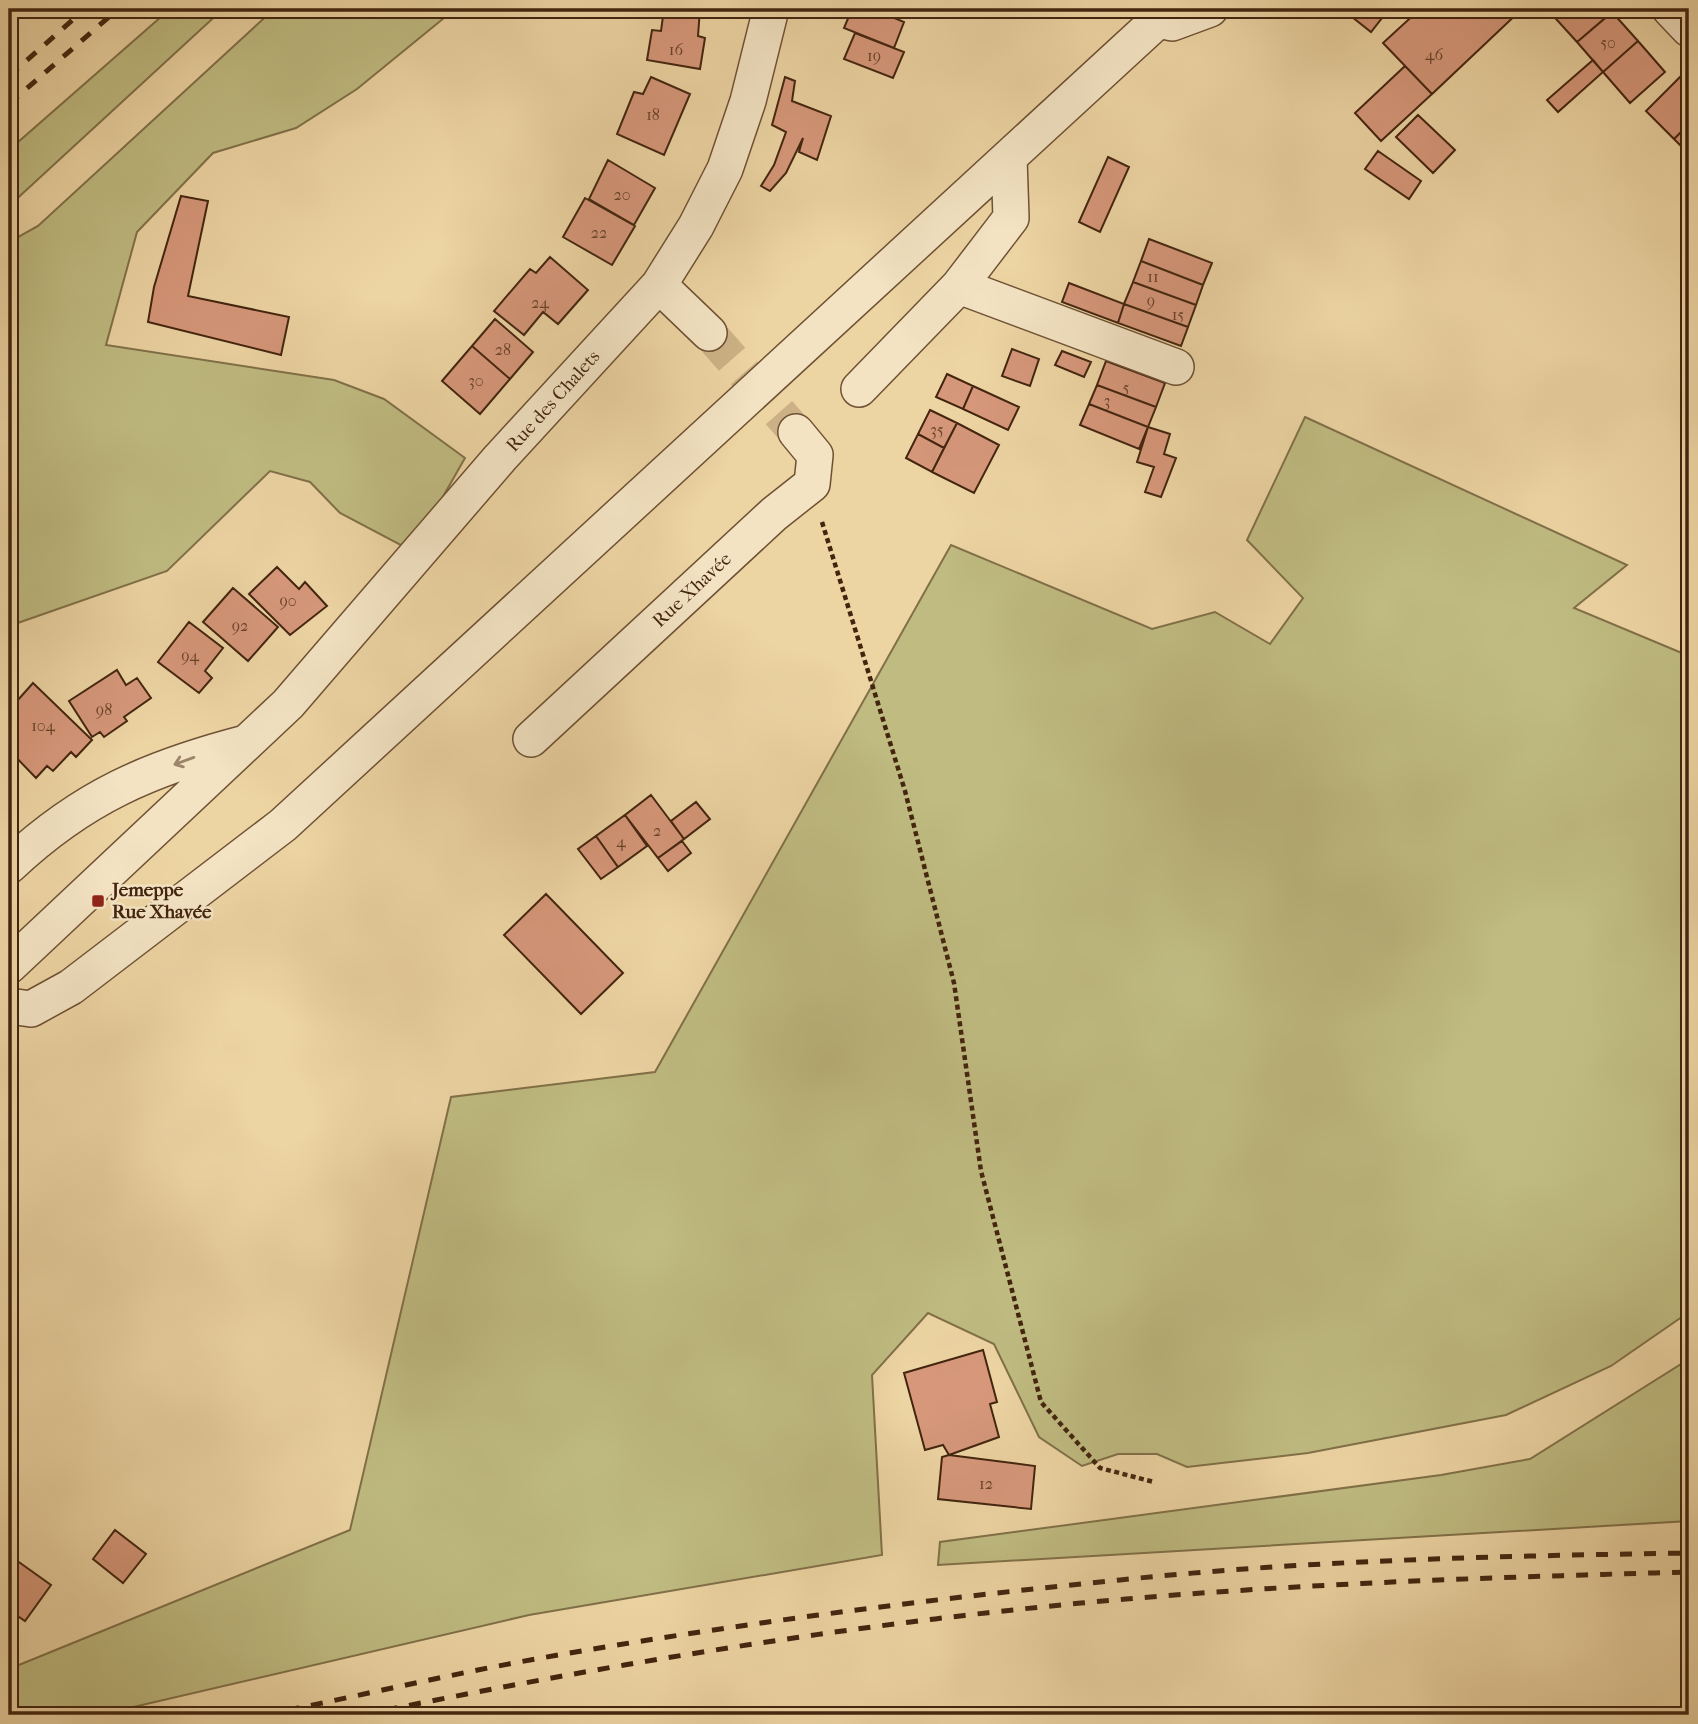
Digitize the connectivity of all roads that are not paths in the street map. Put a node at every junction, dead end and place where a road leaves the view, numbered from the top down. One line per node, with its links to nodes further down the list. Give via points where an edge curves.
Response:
1 (771, 9): 7 (street, Rue des Chalets, via 725,169)
2 (1210, 9): 4 (street, via 1172,23)
3 (1670, 9): 5 (street)
4 (1164, 14): 6 (street)
5 (1689, 29)
6 (1009, 158): 8 (street, via 1011,218); 17 (street, via 283,825 71,987)
7 (659, 285): 9 (street); 14 (street, Rue des Chalets, via 500,458 316,674)
8 (959, 286): 10 (street); 11 (street)
9 (709, 333)
10 (1176, 367)
11 (859, 389)
12 (796, 432): 13 (street, Rue Xhavée, via 815,455 811,484)
13 (531, 738)
14 (249, 742): 15 (street, one-way to 15, via 132,779 36,840); 16 (street, Rue des Chalets)
15 (9, 866)
16 (9, 966)
17 (20, 1008)

